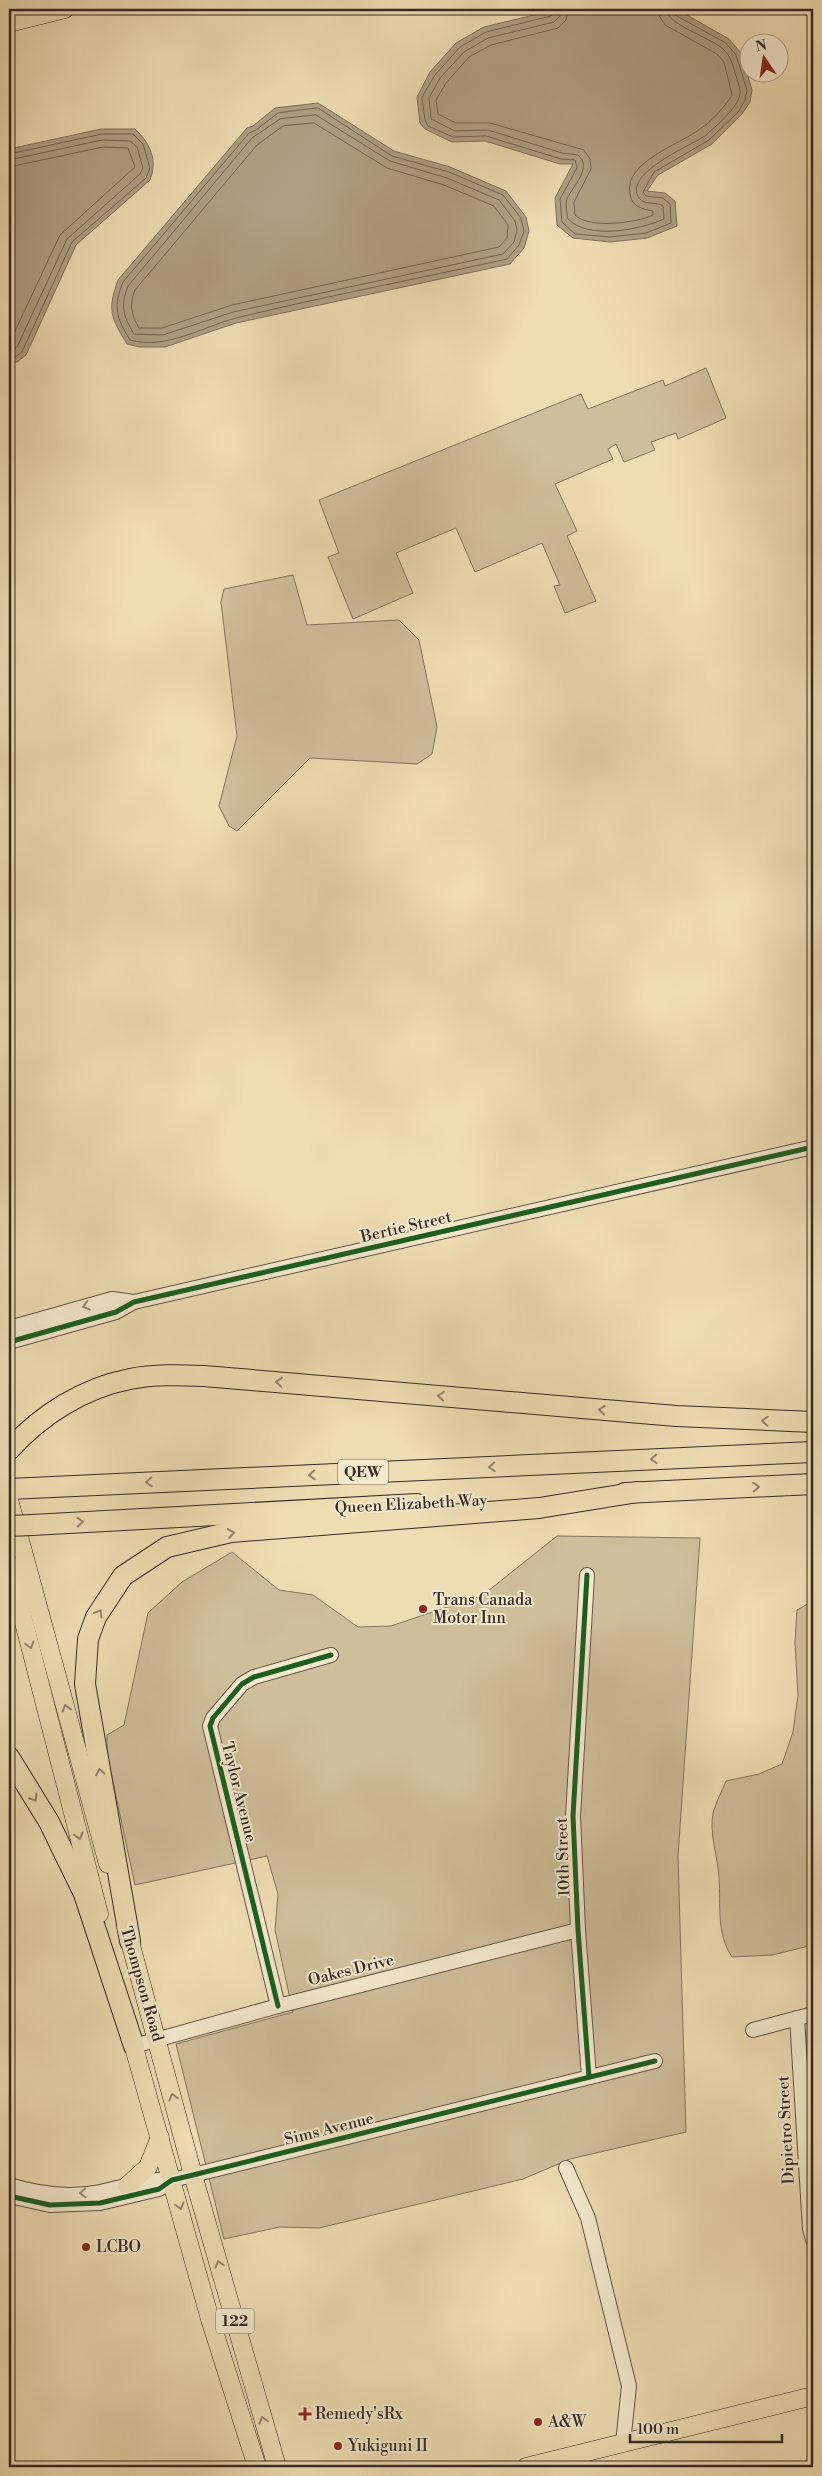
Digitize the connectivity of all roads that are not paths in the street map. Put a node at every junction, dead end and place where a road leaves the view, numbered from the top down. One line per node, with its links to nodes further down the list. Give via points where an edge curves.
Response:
1 (64, 9): 2 (main road)
2 (9, 23)
3 (813, 1147): 4 (street, Bertie Street)
4 (134, 1302): 5 (street, Bertie Street, one-way to 5, via 112,1299); 6 (street, Bertie Street, via 116,1312)
5 (9, 1328)
6 (9, 1342)
7 (813, 1422): 8 (highway, one-way to 8, via 676,1416 166,1375 131,1378 72,1400 44,1418)
8 (9, 1450)
9 (813, 1452): 11 (highway, Queen Elizabeth Way / QEW, one-way to 11)
10 (813, 1484): 12 (highway, Queen Elizabeth Way / QEW, one-way to 10)
11 (16, 1488)
12 (638, 1492): 14 (highway, Queen Elizabeth Way / QEW, one-way to 12, bridge); 20 (highway, one-way to 12, via 85,1684 88,1639 96,1617 123,1576 167,1547 231,1532 539,1508)
13 (9, 1500): 20 (main road, Thompson Road / 122, one-way to 13)
14 (9, 1526)
15 (9, 1564): 26 (main road, Thompson Road / 122, one-way to 26)
16 (587, 1575): 19 (street, 10th Street, via 573,1816)
17 (331, 1655): 21 (street, Taylor Avenue, via 254,1677 242,1684 210,1726)
18 (9, 1757): 26 (highway, one-way to 26, via 49,1822 77,1878)
19 (578, 1930): 21 (street, Oakes Drive); 28 (street, 10th Street)
20 (130, 1940): 25 (main road, Thompson Road / 122)
21 (278, 2006): 25 (street, Oakes Drive)
22 (813, 2014): 23 (street)
23 (797, 2018): 24 (street); 36 (street, Dipietro Street)
24 (753, 2030)
25 (158, 2040): 26 (street, Oakes Drive); 31 (main road, Thompson Road / 122, one-way to 25)
26 (134, 2046): 29 (main road, Thompson Road / 122)
27 (655, 2061): 28 (street, Sims Avenue)
28 (589, 2077): 31 (street, Sims Avenue)
29 (160, 2137): 32 (main road, Thompson Road / 122); 34 (main road, via 148,2167)
30 (566, 2168): 39 (street, via 588,2218 629,2386)
31 (193, 2175): 32 (street, Sims Avenue); 42 (main road, Thompson Road / 122, one-way to 31)
32 (172, 2180): 34 (street, Sims Avenue, via 158,2179); 35 (street, Sims Avenue, via 159,2189 100,2203 50,2205); 37 (main road, Thompson Road / 122, one-way to 37)
33 (9, 2185): 34 (street, Sims Avenue, one-way to 33, via 98,2193 63,2195 38,2193)
34 (127, 2186)
35 (9, 2196)
36 (813, 2240)
37 (210, 2319): 40 (main road); 41 (main road, Thompson Road / 122)
38 (813, 2396): 39 (main road)
39 (623, 2443): 43 (main road)
40 (243, 2467)
41 (256, 2467)
42 (277, 2467)
43 (526, 2467)

